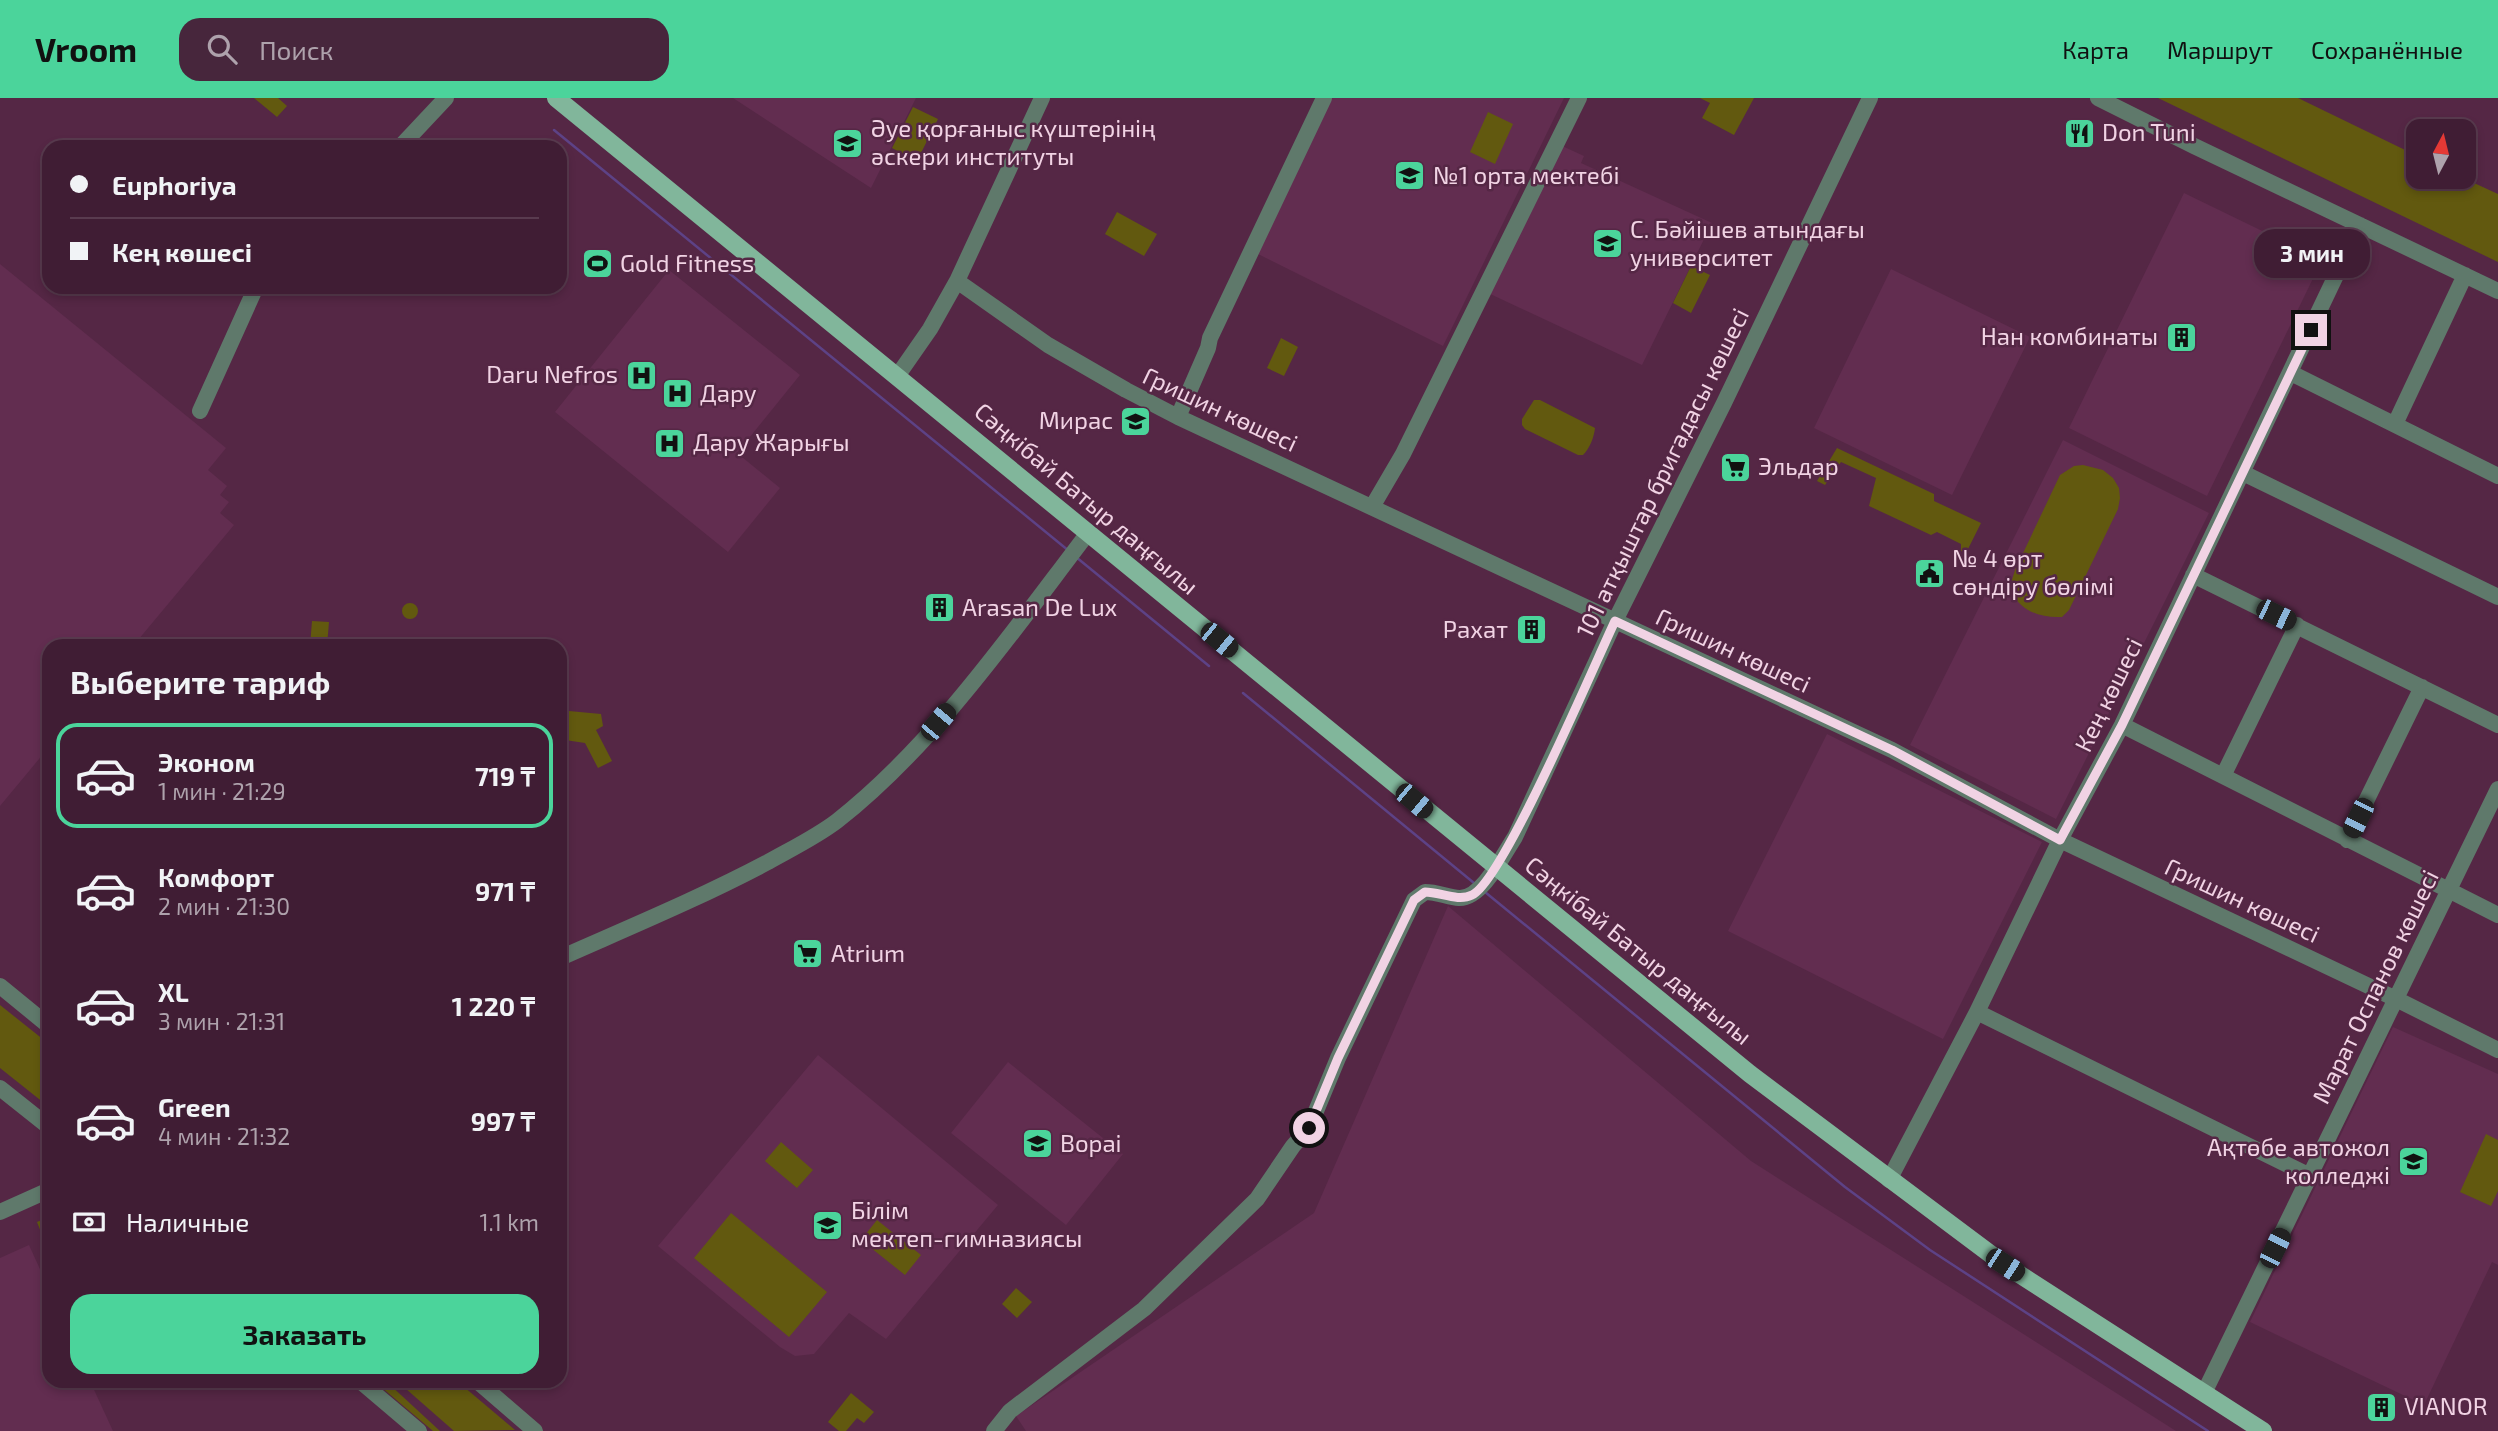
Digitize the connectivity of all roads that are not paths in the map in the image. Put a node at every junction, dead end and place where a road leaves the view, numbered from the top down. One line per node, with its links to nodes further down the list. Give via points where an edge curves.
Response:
1 (446, 98): 8 (street)
2 (556, 98): 15 (main road, Сәңкібай Батыр даңғылы)
3 (1042, 98): 11 (street)
4 (1324, 98): 17 (street, via 1210,338)
5 (1579, 98): 21 (street, via 1403,454)
6 (1870, 98): 25 (street, 101 атқыштар бригадасы көшесі)
7 (2098, 98): 9 (street)
8 (407, 140)
9 (2360, 225): 10 (street); 14 (street, Кең көшесі)
10 (2465, 275): 12 (street); 18 (street)
11 (957, 281): 15 (street); 17 (street, Гришин көшесі, via 1048,345)
12 (2498, 291)
13 (253, 294): 16 (street)
14 (2291, 373): 18 (street); 19 (street, Кең көшесі)
15 (898, 375): 22 (main road, Сәңкібай Батыр даңғылы)
16 (200, 411)
17 (1178, 417): 21 (street, Гришин көшесі)
18 (2395, 424): 20 (street)
19 (2243, 472): 23 (street, Кең көшесі); 24 (street)
20 (2498, 476)
21 (1372, 507): 25 (street, Гришин көшесі)
22 (1088, 533): 34 (main road, Сәңкібай Батыр даңғылы); 37 (street, via 922,742 836,822 729,883)
23 (2193, 575): 26 (street); 28 (street, Кең көшесі)
24 (2498, 597)
25 (1615, 621): 32 (street, Гришин көшесі, via 1892,750); 34 (street, 101 атқыштар бригадасы көшесі, via 1515,837)
26 (2297, 625): 27 (street); 30 (street)
27 (2422, 687): 29 (street); 33 (street)
28 (2122, 725): 30 (street); 32 (street, Кең көшесі)
29 (2498, 725)
30 (2223, 776): 33 (street)
31 (2498, 789): 35 (street, Марат Оспанов көшесі)
32 (2060, 840): 39 (street, Гришин көшесі); 40 (street, Кең көшесі)
33 (2347, 840): 35 (street)
34 (1487, 879): 46 (main road, Сәңкібай Батыр даңғылы); 54 (street, via 1472,896 1425,892 1414,900 1309,1128 1257,1199 1144,1310 1010,1411)
35 (2447, 891): 36 (street); 39 (street, Марат Оспанов көшесі)
36 (2498, 915)
37 (567, 955)
38 (0, 986): 41 (street)
39 (2396, 999): 42 (street, Гришин көшесі); 45 (street, Марат Оспанов көшесі)
40 (1977, 1012): 45 (street); 46 (street, Кең көшесі)
41 (42, 1020)
42 (2498, 1050)
43 (0, 1088): 44 (street)
44 (42, 1121)
45 (2310, 1176): 51 (street, Марат Оспанов көшесі)
46 (1889, 1180): 51 (main road, Сәңкібай Батыр даңғылы, via 2005,1265)
47 (42, 1193): 48 (street)
48 (0, 1212)
49 (368, 1388): 52 (street)
50 (485, 1388): 53 (street)
51 (2204, 1393): 55 (main road, Сәңкібай Батыр даңғылы)
52 (419, 1431)
53 (535, 1431)
54 (994, 1431)
55 (2263, 1431)

